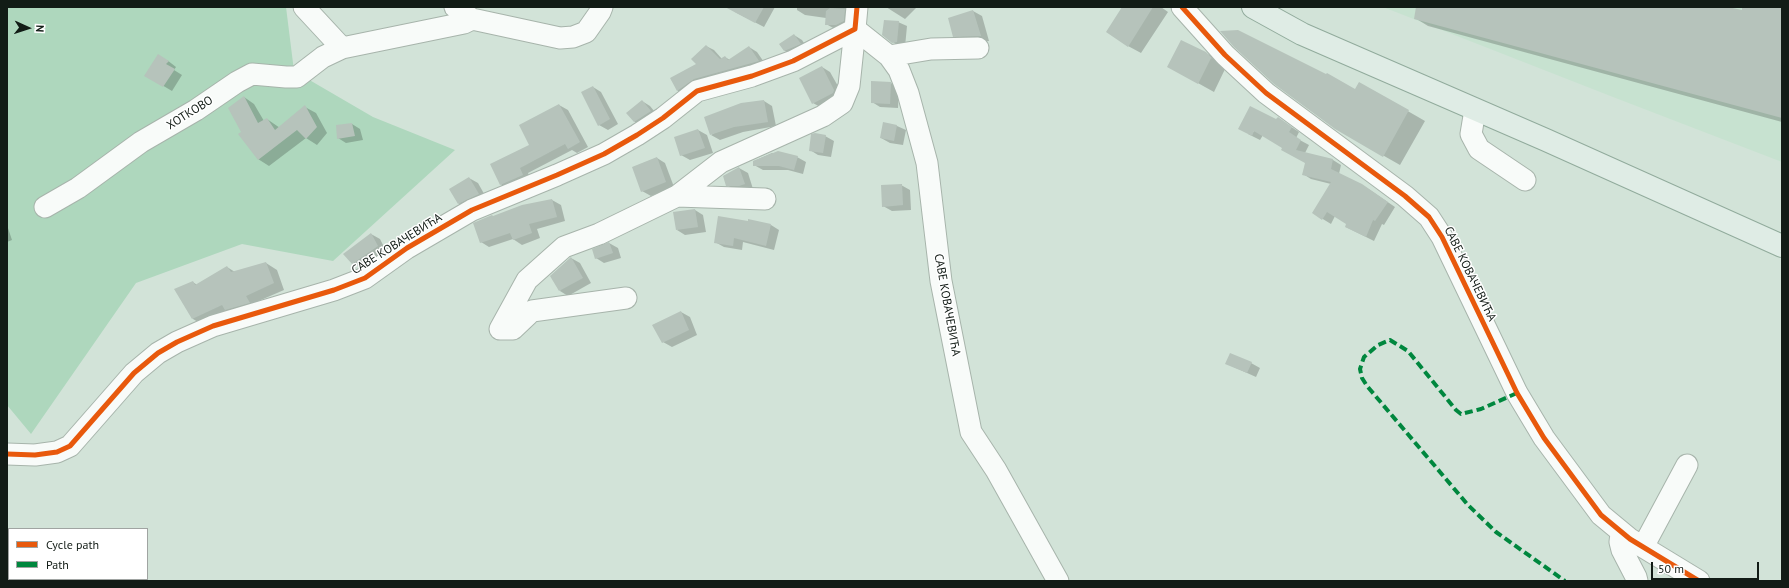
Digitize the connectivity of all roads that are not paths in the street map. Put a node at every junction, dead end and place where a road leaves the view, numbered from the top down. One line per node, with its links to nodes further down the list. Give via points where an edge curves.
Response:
1 (304, 7): 9 (street)
2 (455, 7): 7 (street)
3 (602, 7): 7 (street, via 586,32 573,37 560,38)
4 (857, 7): 8 (street)
5 (1182, 7): 21 (street, САВЕ КОВАЧЕВИЋА, via 1225,54 1266,93 1405,196 1429,218 1442,237 1521,399 1544,438 1601,515)
6 (1253, 7): 12 (main road, via 1302,34)
7 (472, 19): 9 (street, ХОТКОВО, via 464,23)
8 (855, 29): 11 (street, САВЕ КОВАЧЕВИЋА); 14 (street, via 849,86 842,103 816,119 721,162); 19 (street, САВЕ КОВАЧЕВИЋА, via 794,61 697,91 663,118 604,154 472,210 407,248 365,278 334,290 213,326 177,342 158,353 134,373 70,446 57,452 35,455)
9 (342, 48): 16 (street, ХОТКОВО, via 323,57 297,77 252,74 237,82 196,110 141,142 78,188)
10 (978, 48): 11 (street, via 931,49)
11 (889, 56): 23 (street, САВЕ КОВАЧЕВИЋА, via 899,70 908,93 927,163 941,281 971,432 996,470)
12 (1475, 110): 13 (street, via 1471,134 1479,149); 17 (main road)
13 (1524, 180)
14 (677, 196): 15 (street); 18 (street, via 599,234 564,247 527,280 500,329 513,329 532,311)
15 (765, 199)
16 (45, 207)
17 (1782, 246)
18 (626, 298)
19 (7, 454)
20 (1687, 465): 22 (street)
21 (1621, 533): 22 (street, САВЕ КОВАЧЕВИЋА); 24 (street, via 1622,550)
22 (1643, 547): 25 (street, САВЕ КОВАЧЕВИЋА)
23 (1058, 581)
24 (1637, 581)
25 (1699, 581)

